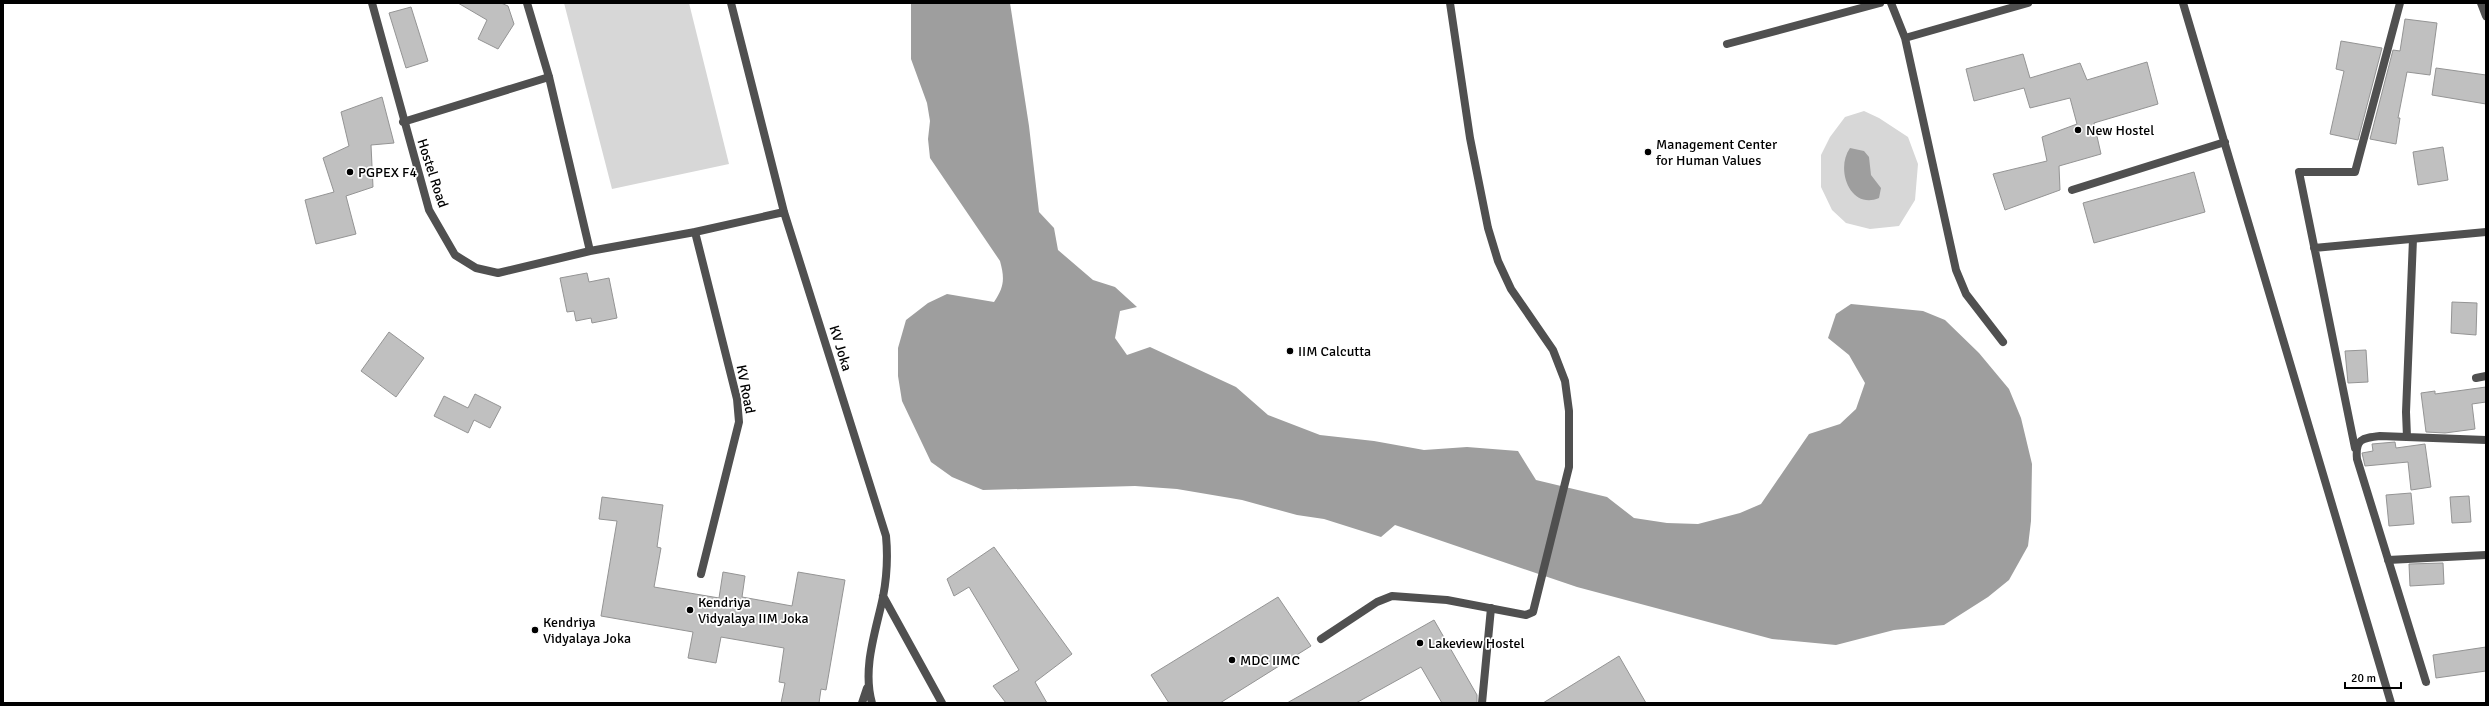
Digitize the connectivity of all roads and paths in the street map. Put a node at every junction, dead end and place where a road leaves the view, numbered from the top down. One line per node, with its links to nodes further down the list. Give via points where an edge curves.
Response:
1 (372, 3): 15 (street, Hostel Road)
2 (527, 3): 14 (street)
3 (731, 3): 18 (street, KV Joka)
4 (1450, 3): 34 (street, via 1470,138 1488,228 1498,261 1511,289 1552,350 1565,381 1569,411 1569,467 1533,612 1526,615)
5 (1880, 3): 13 (street)
6 (1891, 3): 12 (street)
7 (2028, 3): 12 (street)
8 (2183, 3): 16 (street)
9 (2400, 3): 22 (street, via 2355,172 2299,172)
10 (2481, 3): 11 (street)
11 (2486, 16)
12 (1905, 38): 24 (street, via 1956,270 1966,294)
13 (1727, 44)
14 (549, 77): 15 (street); 23 (street)
15 (403, 122): 23 (street, Hostel Road, via 429,210 455,255 476,268 498,273)
16 (2225, 142): 17 (street); 42 (street)
17 (2072, 190)
18 (784, 212): 19 (street, Hostel Road); 33 (street, KV Joka, via 886,536 888,560)
19 (695, 232): 23 (street, Hostel Road); 32 (street, KV Road, via 737,399 739,422)
20 (2486, 232): 21 (street)
21 (2413, 239): 22 (street); 27 (street)
22 (2314, 248): 29 (street)
23 (590, 251)
24 (2003, 342)
25 (2486, 376): 26 (street)
26 (2476, 378)
27 (2407, 437): 28 (street); 29 (street, via 2366,438 2358,442)
28 (2486, 440)
29 (2355, 448): 31 (street)
30 (2486, 555): 31 (street)
31 (2388, 560): 36 (street)
32 (701, 574)
33 (883, 596): 37 (street, KV Joka, via 873,639); 40 (street)
34 (1491, 608): 35 (street, via 1447,600 1392,596 1377,602); 41 (street)
35 (1321, 639)
36 (2426, 682)
37 (868, 687): 38 (street); 39 (street, KV Joka)
38 (862, 703)
39 (872, 703)
40 (942, 703)
41 (1482, 703)
42 (2391, 703)

